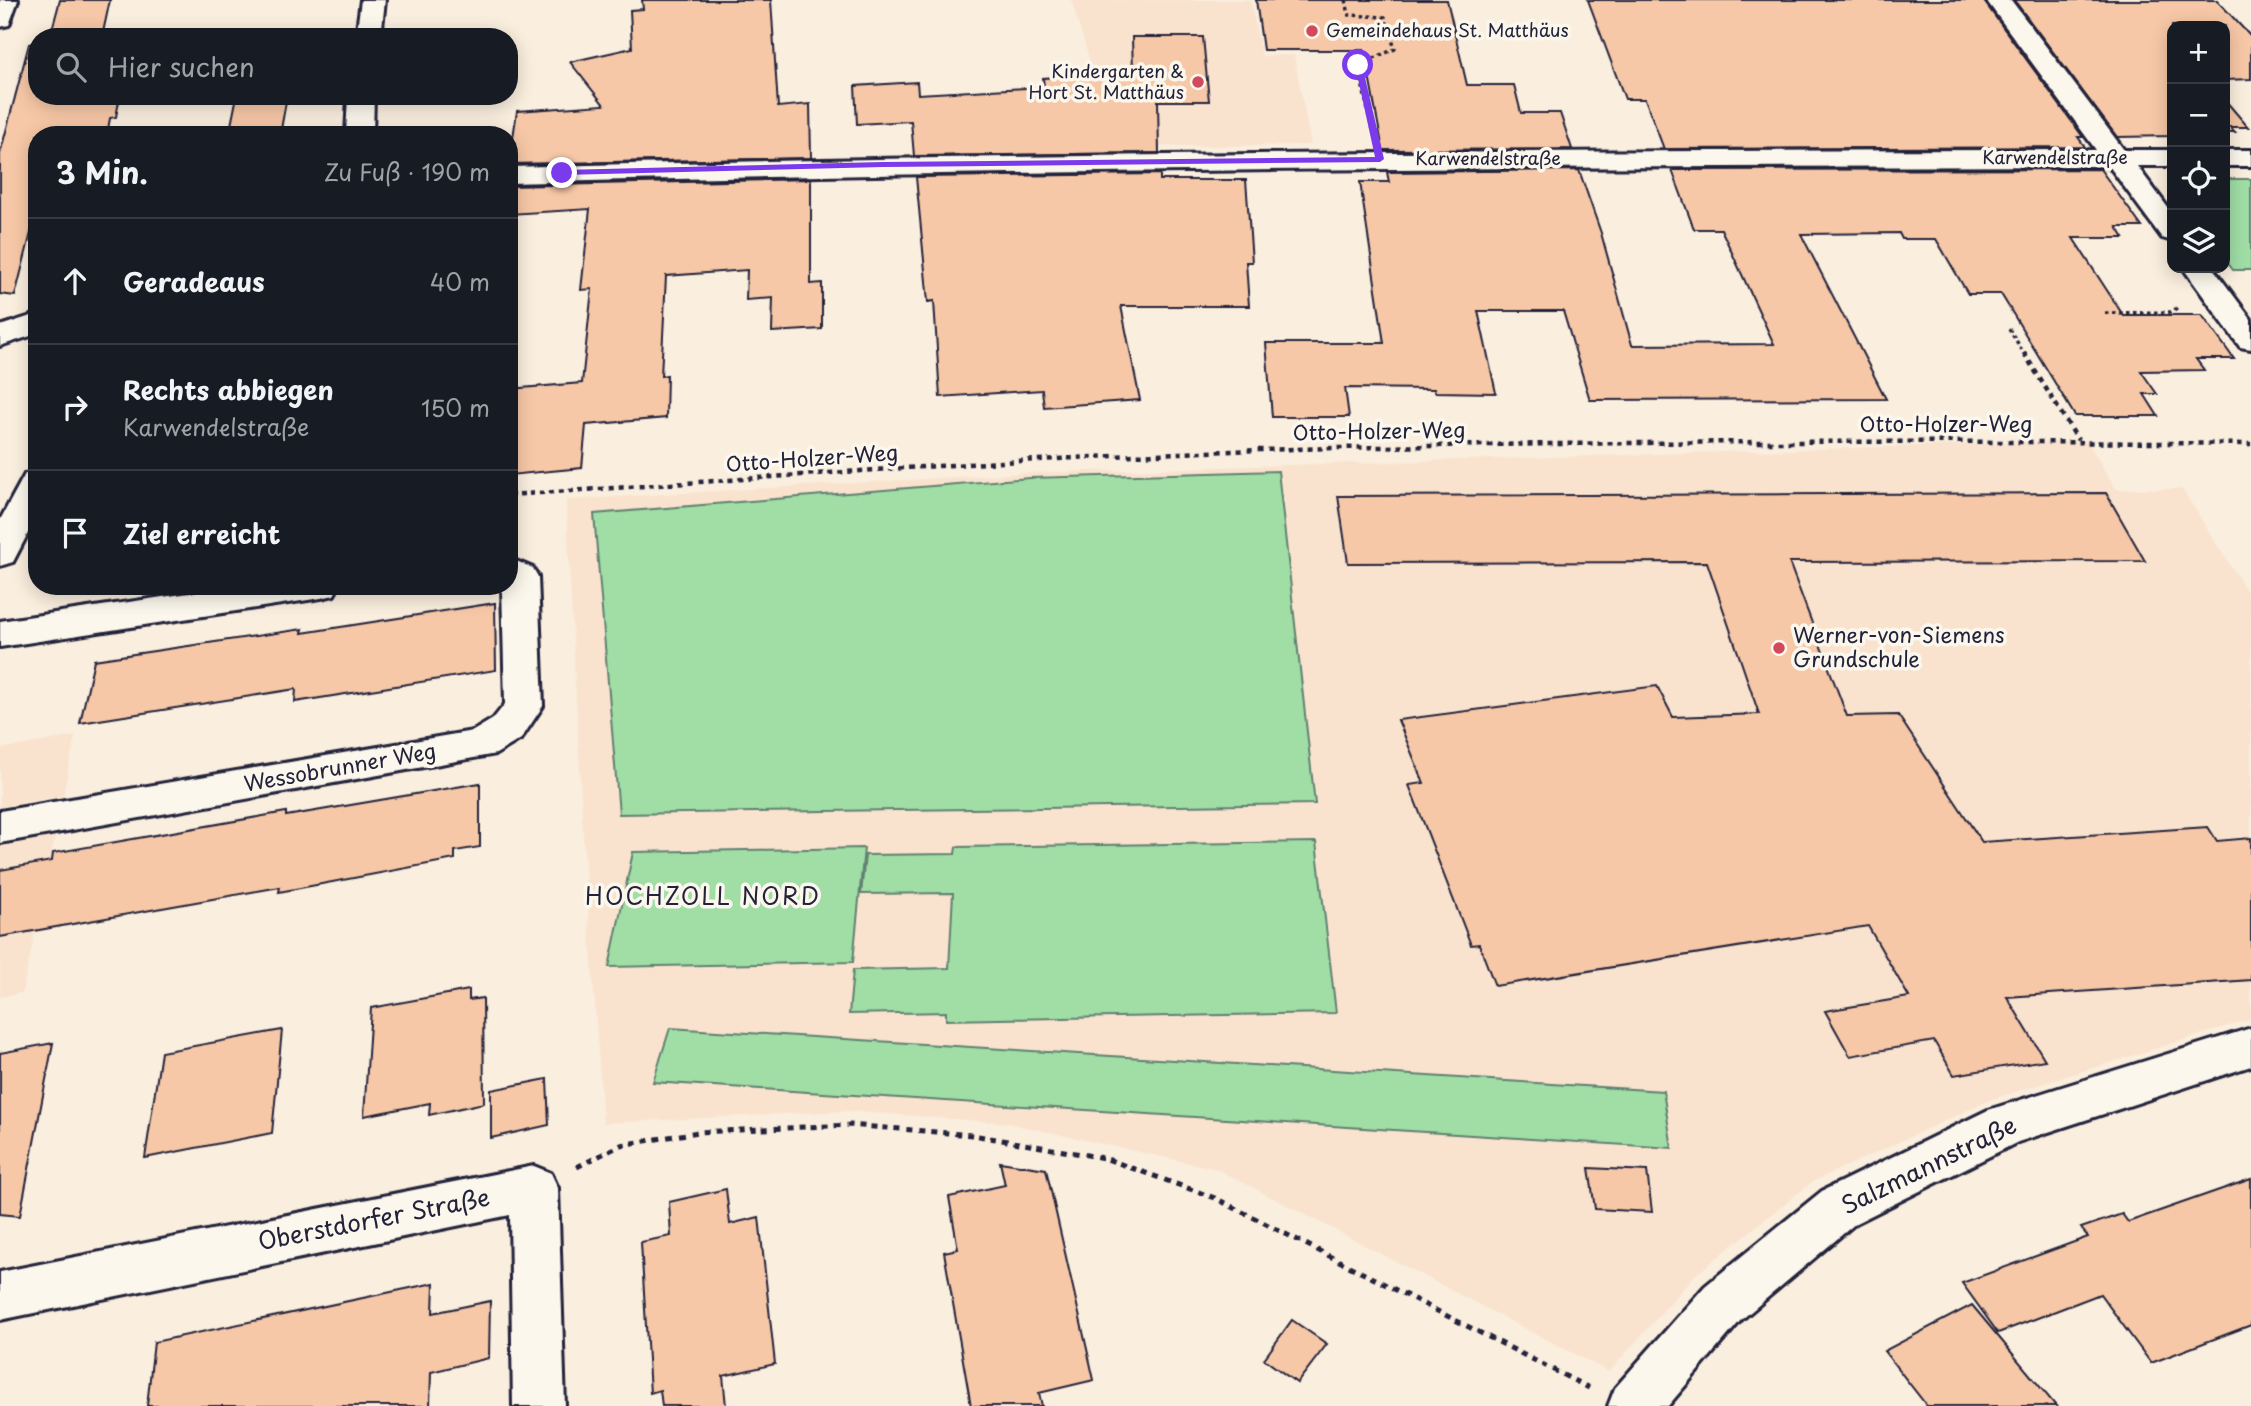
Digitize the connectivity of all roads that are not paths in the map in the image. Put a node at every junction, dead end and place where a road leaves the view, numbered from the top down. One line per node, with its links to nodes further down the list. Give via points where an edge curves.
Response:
1 (6, 0): 4 (street)
2 (373, 0): 5 (street)
3 (1998, 0): 8 (street)
4 (0, 20)
5 (369, 28)
6 (361, 105): 7 (street)
7 (359, 126)
8 (2118, 158): 9 (street, Karwendelstraße); 12 (street, Karwendelstraße, via 1380,159); 13 (street)
9 (2167, 158)
10 (2230, 158): 11 (street)
11 (2251, 158)
12 (518, 175)
13 (2167, 225)
14 (2202, 273): 17 (street)
15 (28, 326): 16 (street)
16 (0, 337)
17 (2251, 340)
18 (28, 500): 19 (street)
19 (0, 554)
20 (518, 576): 23 (street, Wessobrunner Weg, via 524,706 508,730 482,744)
21 (261, 595): 22 (street)
22 (0, 634)
23 (0, 827)
24 (2251, 1047): 26 (street, Salzmannstraße, via 2005,1125 1839,1207)
25 (0, 1296): 27 (street, Oberstdorfer Straße, via 534,1188)
26 (1616, 1400)
27 (539, 1406)

